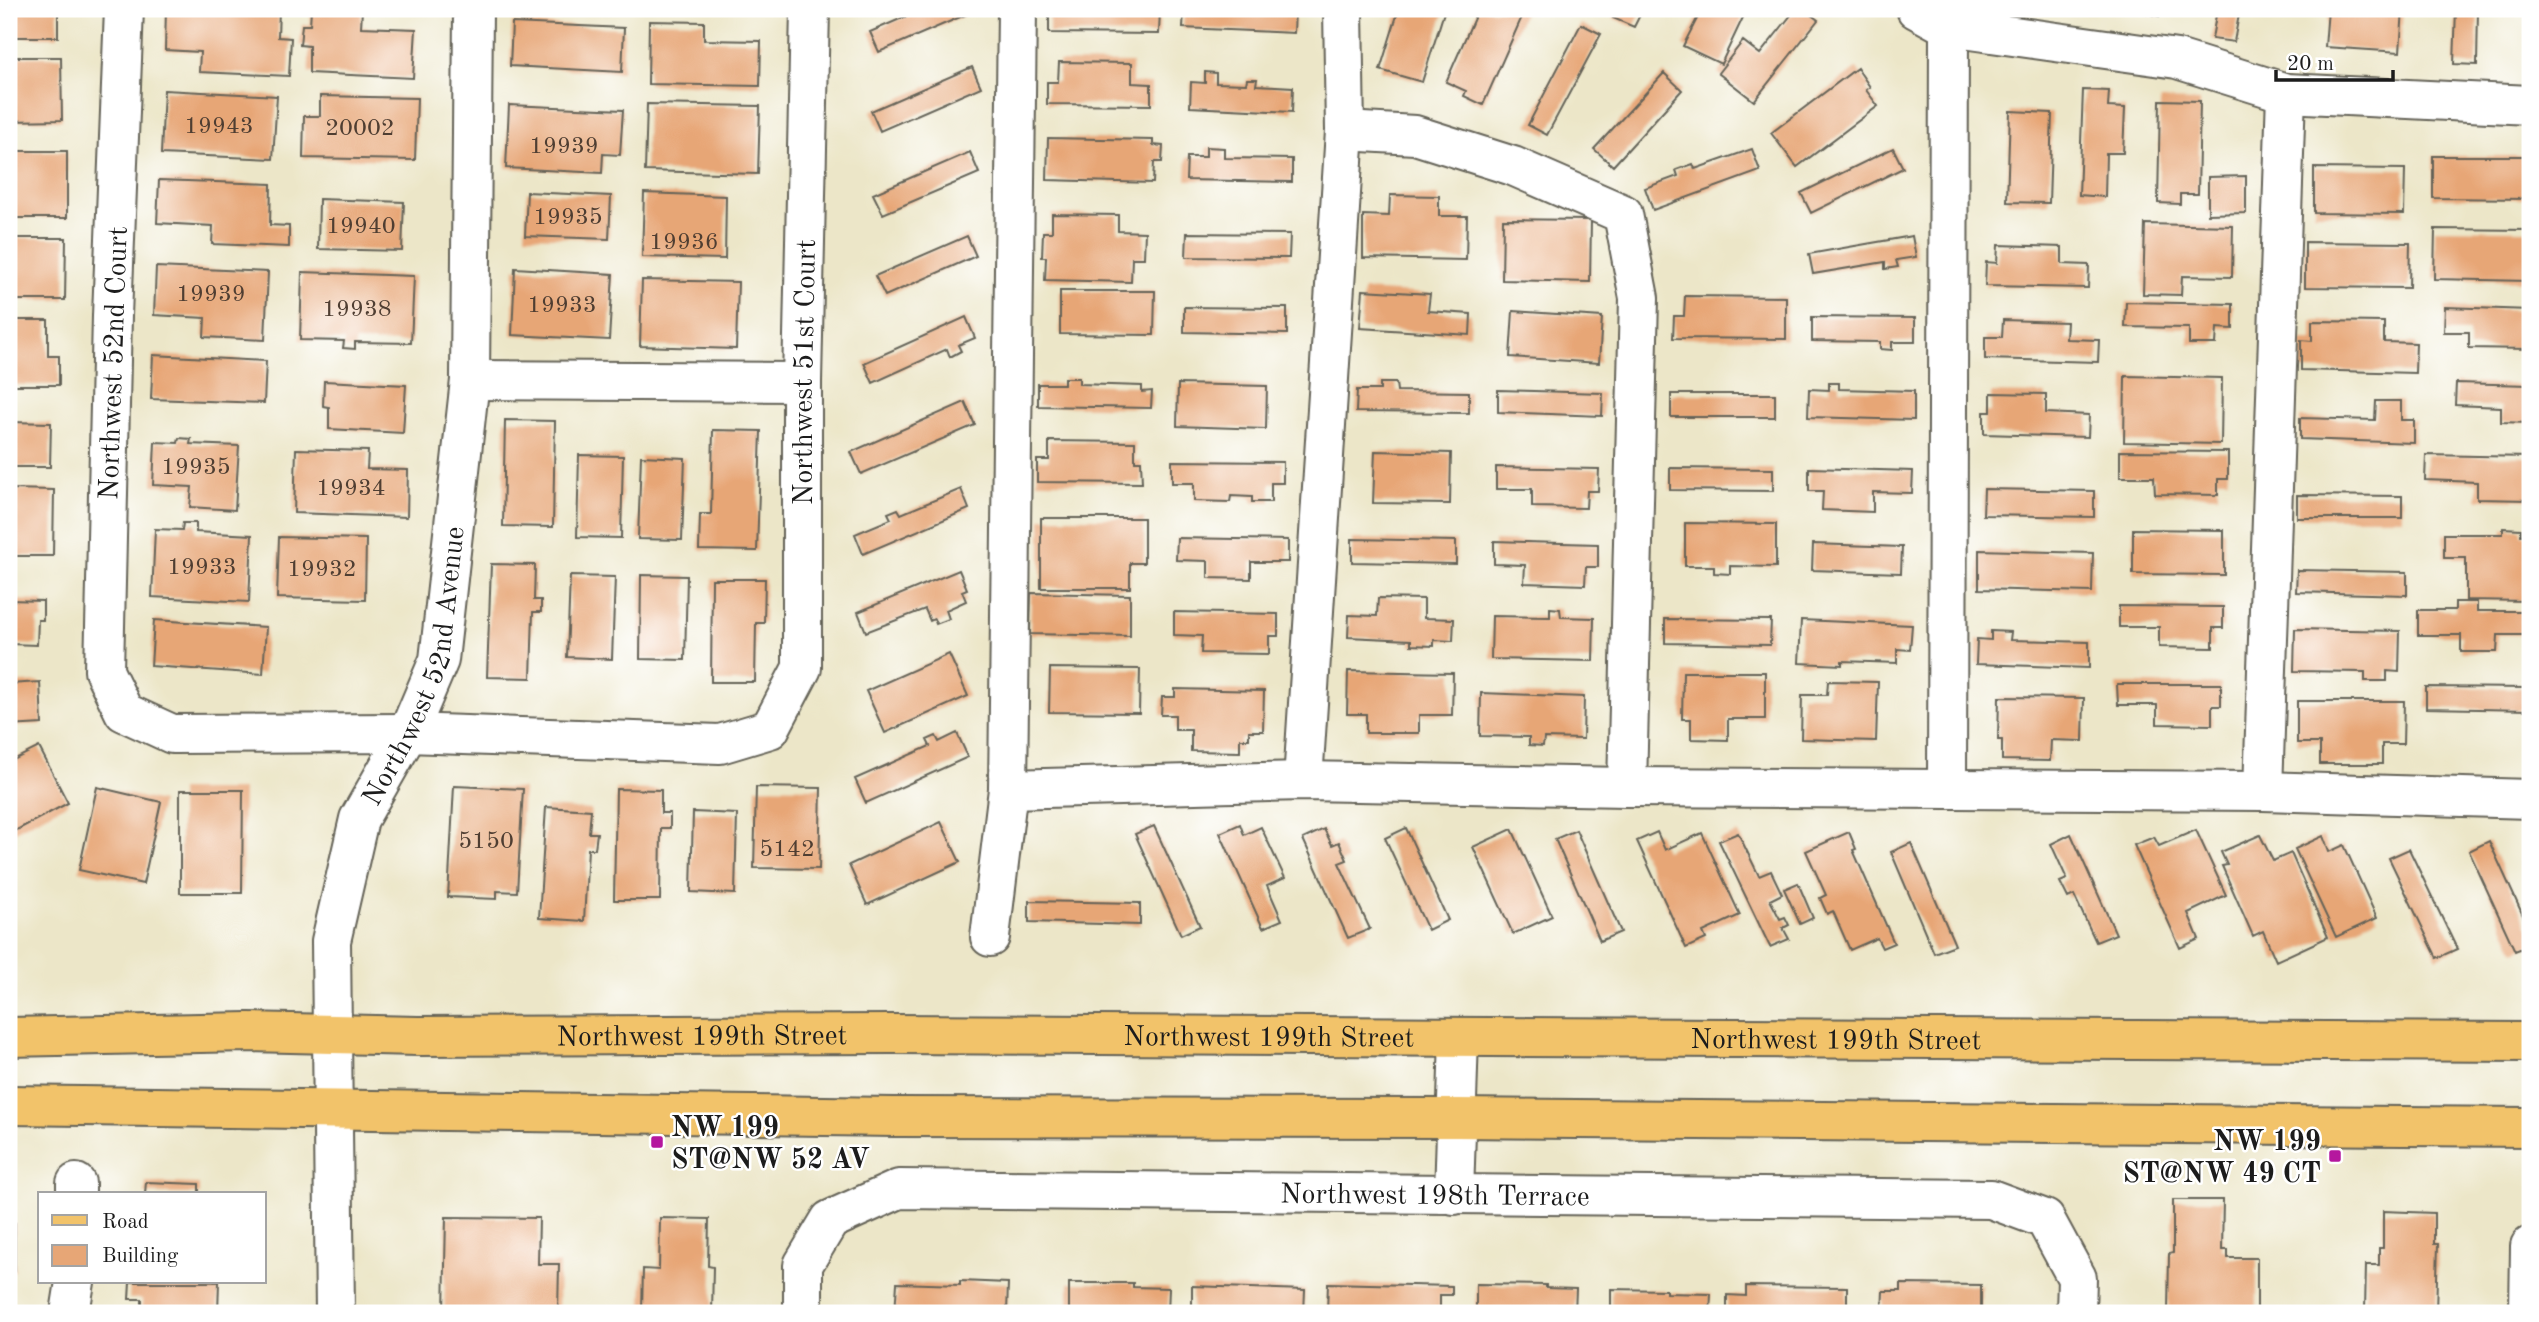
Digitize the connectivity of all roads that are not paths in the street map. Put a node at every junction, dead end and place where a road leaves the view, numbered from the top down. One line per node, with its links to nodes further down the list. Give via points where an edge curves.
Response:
1 (124, 9): 13 (street, Northwest 52nd Court, via 104,671 124,712 172,734)
2 (473, 9): 11 (street, Northwest 52nd Avenue)
3 (810, 9): 12 (street, Northwest 51st Court)
4 (1017, 9): 16 (street)
5 (1343, 9): 10 (street)
6 (1916, 9): 7 (street)
7 (1950, 27): 8 (street, via 2177,59); 17 (street)
8 (2286, 93): 9 (street); 18 (street)
9 (2530, 105)
10 (1345, 131): 14 (street); 15 (street, via 1415,135 1513,166 1623,214 1639,298)
11 (470, 380): 12 (street); 13 (street, Northwest 52nd Avenue, via 439,660)
12 (802, 382): 13 (street, Northwest 51st Court, via 802,668 770,729 720,744)
13 (408, 733): 21 (street, Northwest 52nd Avenue, via 359,819 331,941)
14 (1303, 781): 15 (street); 16 (street)
15 (1627, 788): 17 (street)
16 (1008, 789): 20 (street)
17 (1947, 789): 18 (street)
18 (2263, 791): 19 (street)
19 (2530, 799)
20 (990, 937)
21 (332, 1035): 22 (main road, Northwest 199th Street, via 248,1032); 23 (main road, Northwest 199th Street); 26 (street, Northwest 52nd Avenue)
22 (9, 1037)
23 (1459, 1037): 24 (main road, Northwest 199th Street); 27 (street)
24 (2530, 1042)
25 (9, 1105): 26 (main road)
26 (333, 1110): 27 (main road); 33 (street, Northwest 52nd Avenue)
27 (1457, 1118): 28 (main road); 29 (street)
28 (2530, 1127)
29 (1454, 1195): 34 (street, Northwest 198th Terrace, via 899,1189 830,1220 803,1265); 35 (street, Northwest 198th Terrace, via 1991,1199 2045,1219 2077,1278)
30 (2530, 1245): 36 (street)
31 (75, 1284): 32 (street)
32 (70, 1313)
33 (335, 1313)
34 (803, 1313)
35 (2076, 1313)
36 (2529, 1313)

